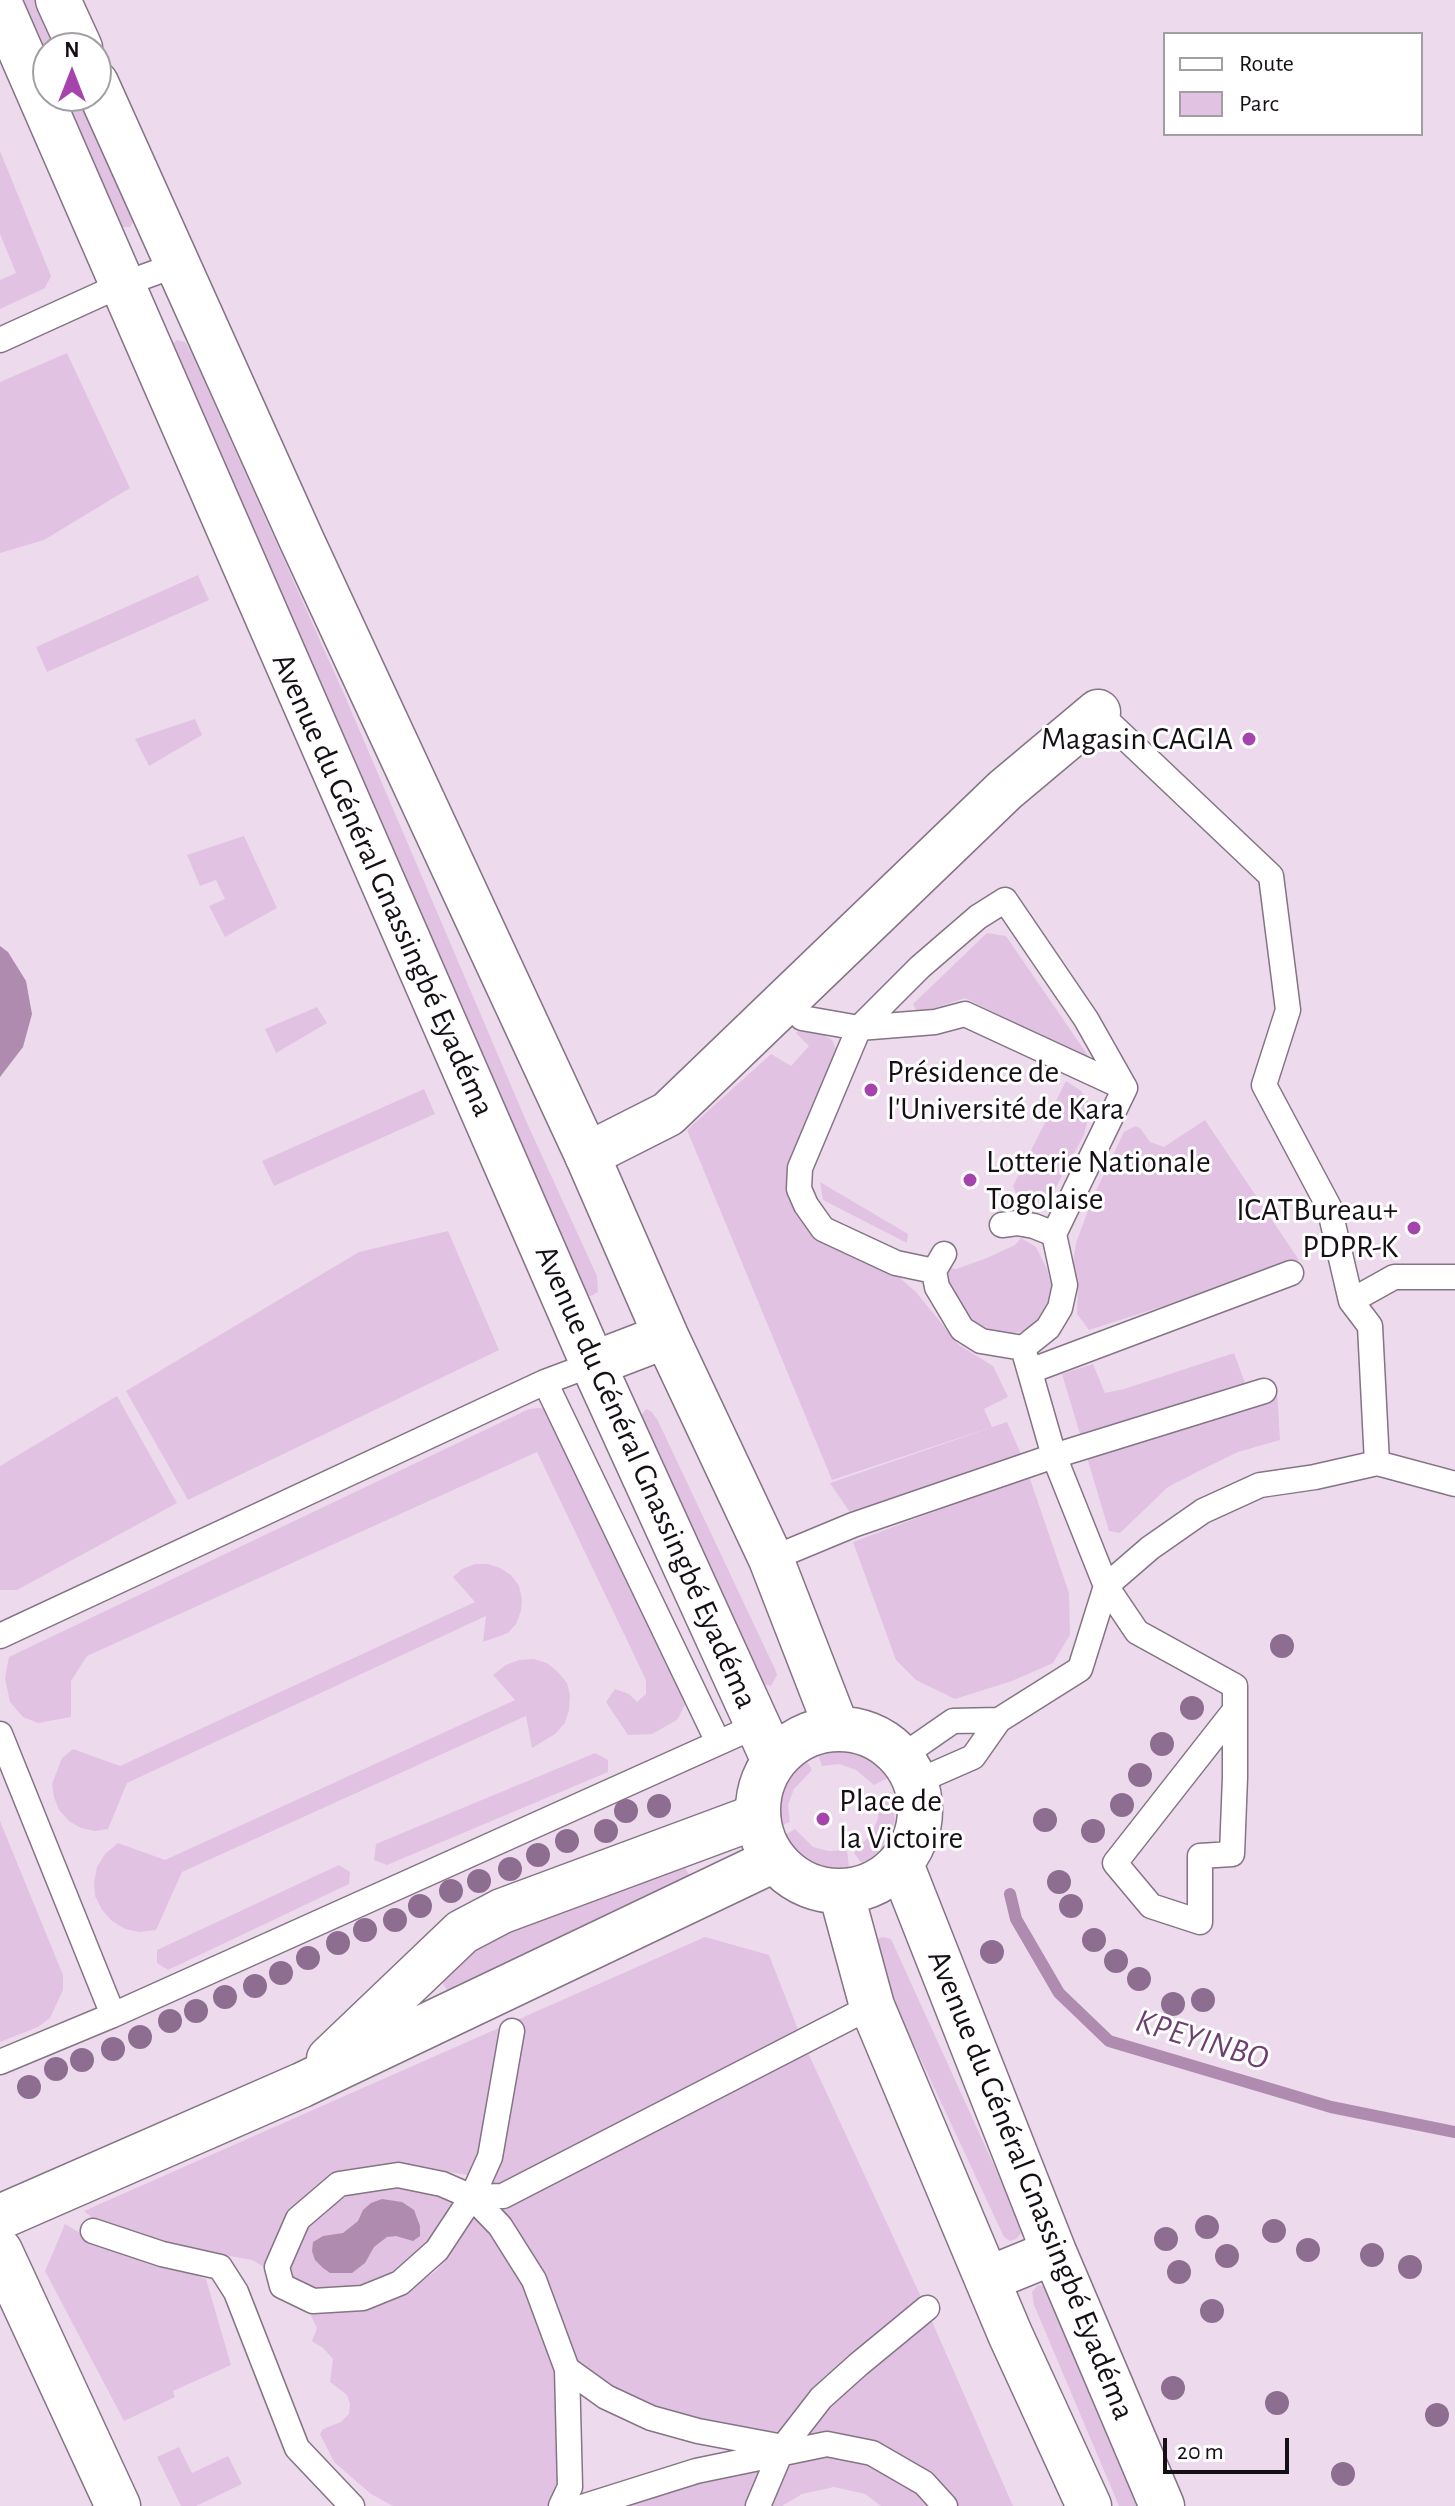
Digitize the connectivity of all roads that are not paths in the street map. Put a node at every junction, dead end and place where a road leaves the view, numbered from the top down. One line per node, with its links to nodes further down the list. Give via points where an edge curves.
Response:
1 (58, 0): 3 (main road)
2 (0, 4): 6 (main road, Avenue du Général Gnassingbé Eyadéma)
3 (73, 32)
4 (109, 112): 5 (main road)
5 (179, 264): 6 (lane); 12 (main road)
6 (121, 285): 7 (lane); 20 (main road, Avenue du Général Gnassingbé Eyadéma)
7 (0, 340)
8 (1098, 712): 9 (main road, via 1005,790); 17 (lane, via 1271,876 1288,1010 1264,1085 1329,1207)
9 (788, 999): 10 (lane, via 802,1018); 12 (main road, via 668,1114)
10 (859, 1028): 11 (lane, via 935,1022 965,1014); 11 (lane, via 920,967 1005,900 1086,1019); 19 (lane, via 800,1168 799,1189 806,1205 823,1229 896,1263 939,1262 937,1287 962,1329)
11 (1125, 1088): 14 (lane)
12 (587, 1155): 18 (main road)
13 (1002, 1225): 14 (lane, via 1017,1223)
14 (1054, 1234): 19 (lane, via 1065,1285 1060,1308)
15 (1291, 1273): 19 (lane)
16 (1455, 1277): 17 (lane, via 1394,1277)
17 (1351, 1301): 24 (lane, via 1370,1326)
18 (666, 1336): 20 (main road); 26 (main road)
19 (1027, 1359): 23 (lane)
20 (593, 1364): 21 (lane); 34 (main road, Avenue du Général Gnassingbé Eyadéma)
21 (545, 1382): 28 (lane); 33 (lane)
22 (1264, 1391): 23 (lane)
23 (1054, 1456): 26 (lane); 27 (lane)
24 (1377, 1463): 25 (lane); 27 (lane, via 1245,1491 1203,1511)
25 (1455, 1484)
26 (771, 1559): 31 (main road)
27 (1106, 1586): 29 (lane, via 1137,1632 1235,1686); 30 (lane, via 1080,1669)
28 (0, 1636)
29 (1235, 1710): 29 (lane, via 1232,1854 1200,1856 1200,1922 1151,1906 1115,1863)
30 (999, 1720): 35 (lane, via 973,1757); 35 (lane, via 953,1721)
31 (837, 1729): 34 (main road, via 791,1744); 35 (main road, via 883,1741)
32 (0, 1734): 41 (lane)
33 (718, 1742): 34 (lane); 41 (lane)
34 (766, 1743): 36 (main road)
35 (908, 1770): 38 (main road, via 920,1803 920,1824)
36 (758, 1816): 37 (main road, via 762,1839); 44 (main road, via 502,1911 462,1932)
37 (774, 1860): 39 (main road, via 793,1878); 44 (main road)
38 (901, 1864): 39 (main road, via 863,1888); 49 (main road, Avenue du Général Gnassingbé Eyadéma)
39 (841, 1892): 40 (main road)
40 (872, 2006): 45 (lane, via 503,2196); 50 (main road)
41 (113, 2015): 43 (lane)
42 (512, 2031): 45 (lane, via 490,2157)
43 (0, 2062)
44 (302, 2085): 46 (main road)
45 (472, 2197): 45 (lane, via 437,2250 400,2283 363,2298 313,2301 282,2286 277,2267 298,2219 339,2184 398,2175); 52 (lane, via 500,2226 534,2280)
46 (0, 2217)
47 (93, 2231): 55 (lane, via 220,2267 236,2292 297,2448)
48 (0, 2251): 54 (main road)
49 (1054, 2252): 50 (main road); 61 (main road, Avenue du Général Gnassingbé Eyadéma)
50 (988, 2279): 60 (main road)
51 (927, 2308): 53 (lane, via 821,2398)
52 (567, 2369): 53 (lane, via 606,2397 651,2418); 56 (lane, via 570,2487)
53 (781, 2451): 57 (lane); 58 (lane); 59 (lane, via 827,2444 872,2453 924,2483)
54 (118, 2506)
55 (352, 2506)
56 (561, 2506)
57 (585, 2506)
58 (758, 2506)
59 (945, 2506)
60 (1089, 2506)
61 (1162, 2506)

